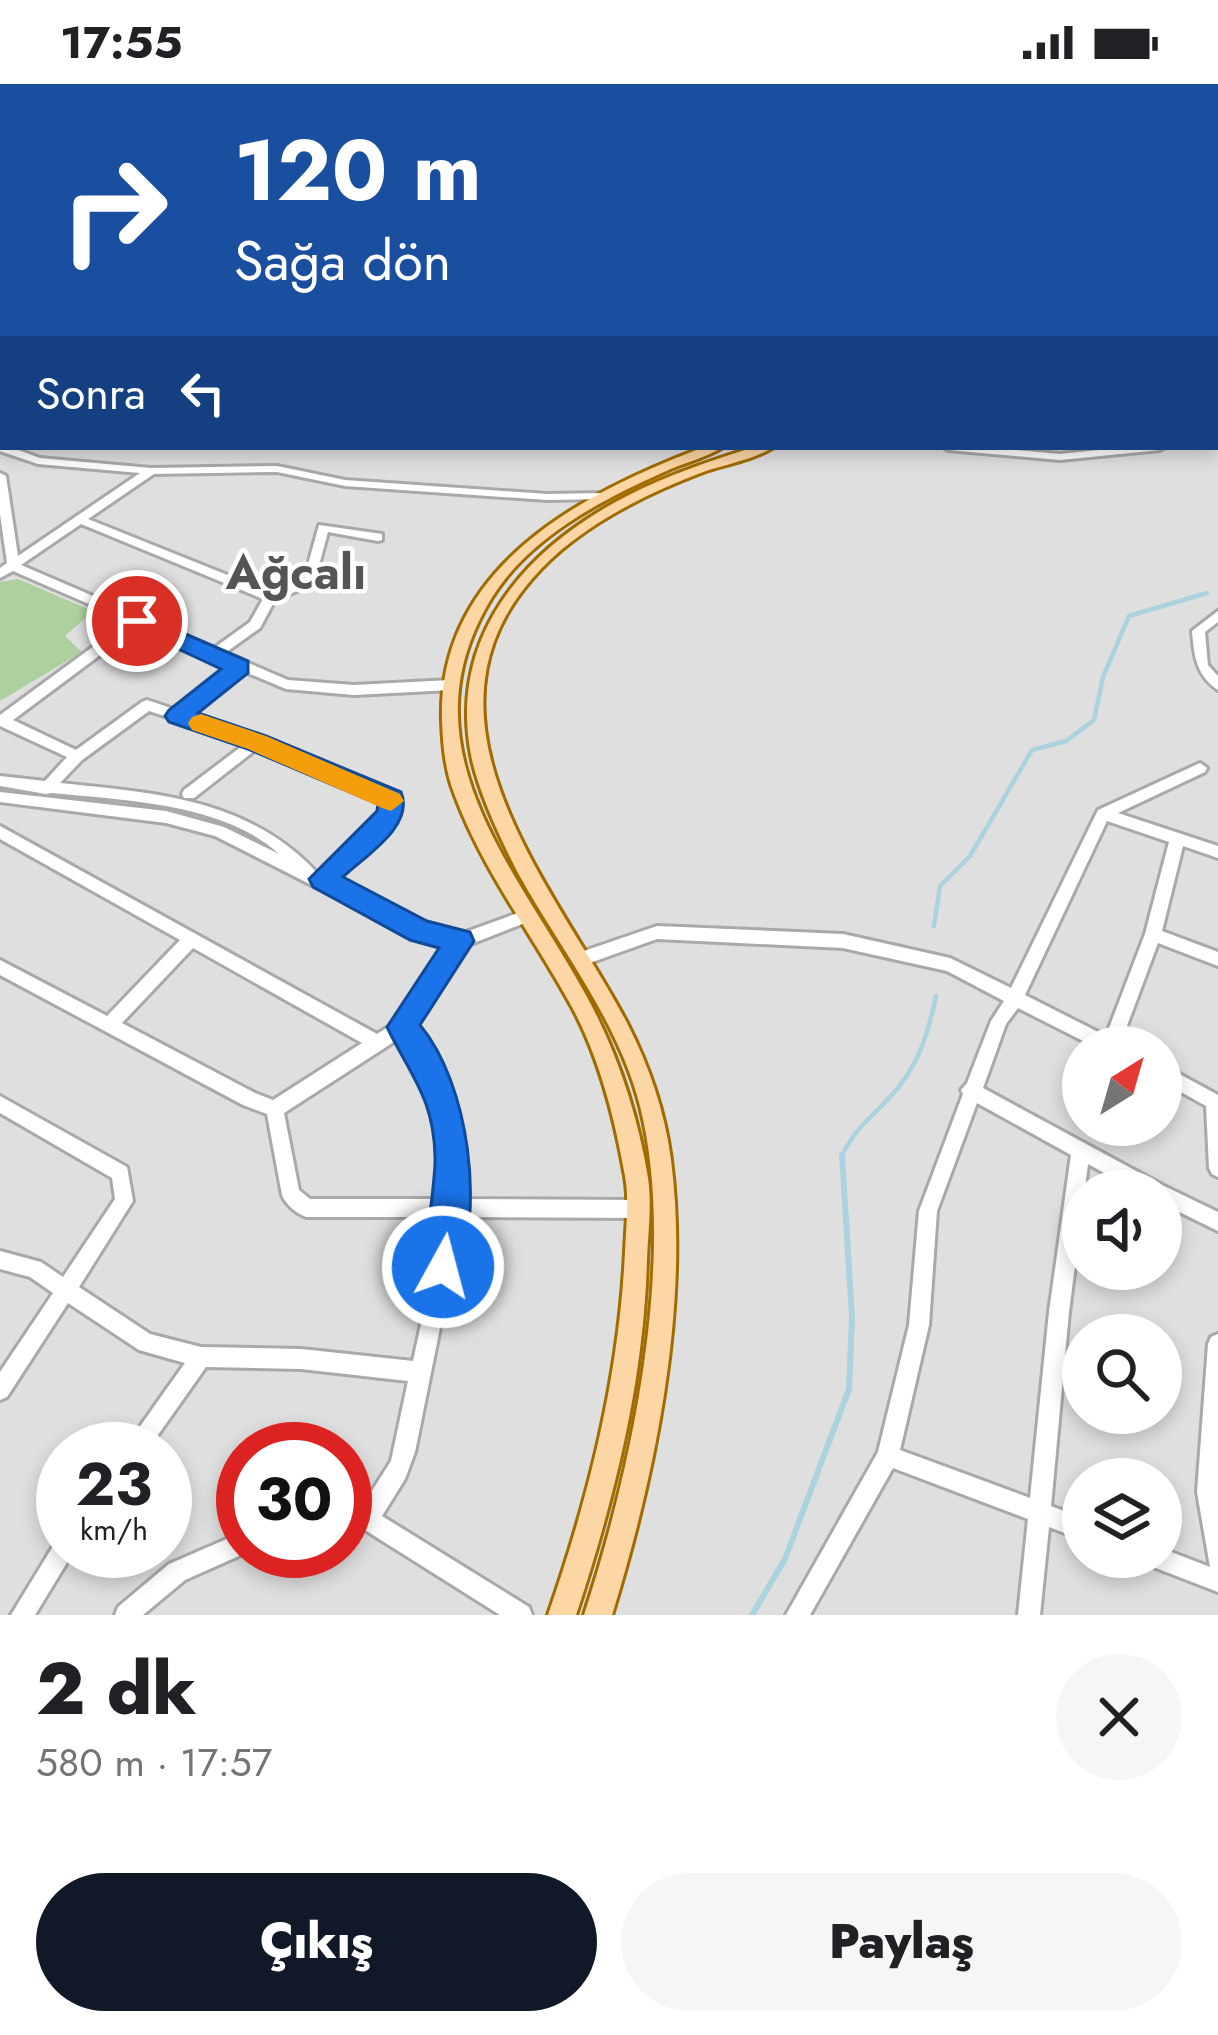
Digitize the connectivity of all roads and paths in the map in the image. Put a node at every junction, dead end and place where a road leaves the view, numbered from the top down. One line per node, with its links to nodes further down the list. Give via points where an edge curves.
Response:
1 (8, 450): 6 (street, via 38,461)
2 (709, 450): 8 (main road)
3 (758, 450): 37 (main road, via 648,488 542,558 502,607 476,666 479,768 508,836)
4 (979, 450): 5 (street, via 1060,458)
5 (1133, 450)
6 (151, 471): 8 (street, via 277,469 345,484); 9 (street)
7 (0, 476): 11 (street)
8 (604, 496): 18 (main road, via 548,529 496,576 464,635)
9 (83, 521): 11 (street); 12 (street)
10 (378, 537): 12 (street, via 323,528 310,581)
11 (7, 570): 14 (street)
12 (270, 597): 15 (street, via 255,626)
13 (1218, 615): 17 (street, via 1198,631 1202,666)
14 (137, 621): 15 (street); 20 (street)
15 (213, 655): 16 (street)
16 (239, 667): 18 (street, via 286,684); 19 (street)
17 (1218, 685)
18 (451, 686): 33 (main road, via 452,754 470,809)
19 (178, 716): 21 (street); 22 (street, via 147,705)
20 (1, 721): 22 (street)
21 (257, 742): 26 (street); 32 (street, via 391,799 391,815)
22 (77, 756): 25 (street)
23 (1200, 768): 28 (street)
24 (0, 781): 25 (street)
25 (46, 788): 32 (street, via 232,821 290,851)
26 (189, 794)
27 (0, 797): 32 (street, via 166,817 219,831)
28 (1103, 814): 30 (street); 40 (street)
29 (0, 832): 35 (street)
30 (1178, 837): 31 (street); 34 (street)
31 (1218, 852)
32 (315, 876): 36 (street, via 420,932)
33 (529, 915): 36 (street); 56 (main road, via 597,1038 637,1174)
34 (1153, 934): 38 (street); 43 (street)
35 (191, 939): 41 (street); 45 (street)
36 (460, 941): 44 (street)
37 (584, 958): 40 (street, via 657,932 843,940 950,965); 80 (main road, via 651,1108 666,1226 648,1417)
38 (1218, 958)
39 (0, 967): 41 (street)
40 (1014, 1000): 42 (street); 47 (street)
41 (110, 1024): 50 (street)
42 (1067, 1026)
43 (1118, 1026)
44 (402, 1027): 45 (street); 55 (street, via 445,1110)
45 (377, 1043): 50 (street)
46 (1182, 1083): 48 (street)
47 (970, 1090): 51 (street); 65 (street, via 928,1211 919,1325)
48 (1216, 1101): 52 (street)
49 (0, 1104): 59 (street, via 121,1173 124,1201)
50 (275, 1109): 55 (street, via 291,1195 306,1208)
51 (1080, 1154): 53 (street); 68 (street)
52 (1218, 1168)
53 (1113, 1170)
54 (1182, 1204): 57 (street)
55 (451, 1209): 56 (street); 62 (street)
56 (637, 1209): 79 (main road, via 637,1285 613,1426)
57 (1218, 1222)
58 (0, 1260): 59 (street)
59 (67, 1289): 61 (street, via 146,1343); 63 (street)
60 (1218, 1344): 66 (street)
61 (202, 1357): 62 (street); 64 (street)
62 (420, 1372): 67 (street, via 400,1463)
63 (0, 1390)
64 (155, 1422)
65 (888, 1456): 68 (street); 81 (street)
66 (1213, 1494): 72 (street)
67 (372, 1499)
68 (1041, 1512): 69 (street); 82 (street)
69 (1062, 1520)
70 (372, 1528): 78 (street)
71 (216, 1555): 77 (street, via 177,1572)
72 (1218, 1559)
73 (1182, 1567): 75 (street)
74 (46, 1578): 76 (street)
75 (1218, 1581)
76 (22, 1615)
77 (126, 1615)
78 (521, 1615)
79 (562, 1615)
80 (598, 1615)
81 (797, 1615)
82 (1029, 1615)

